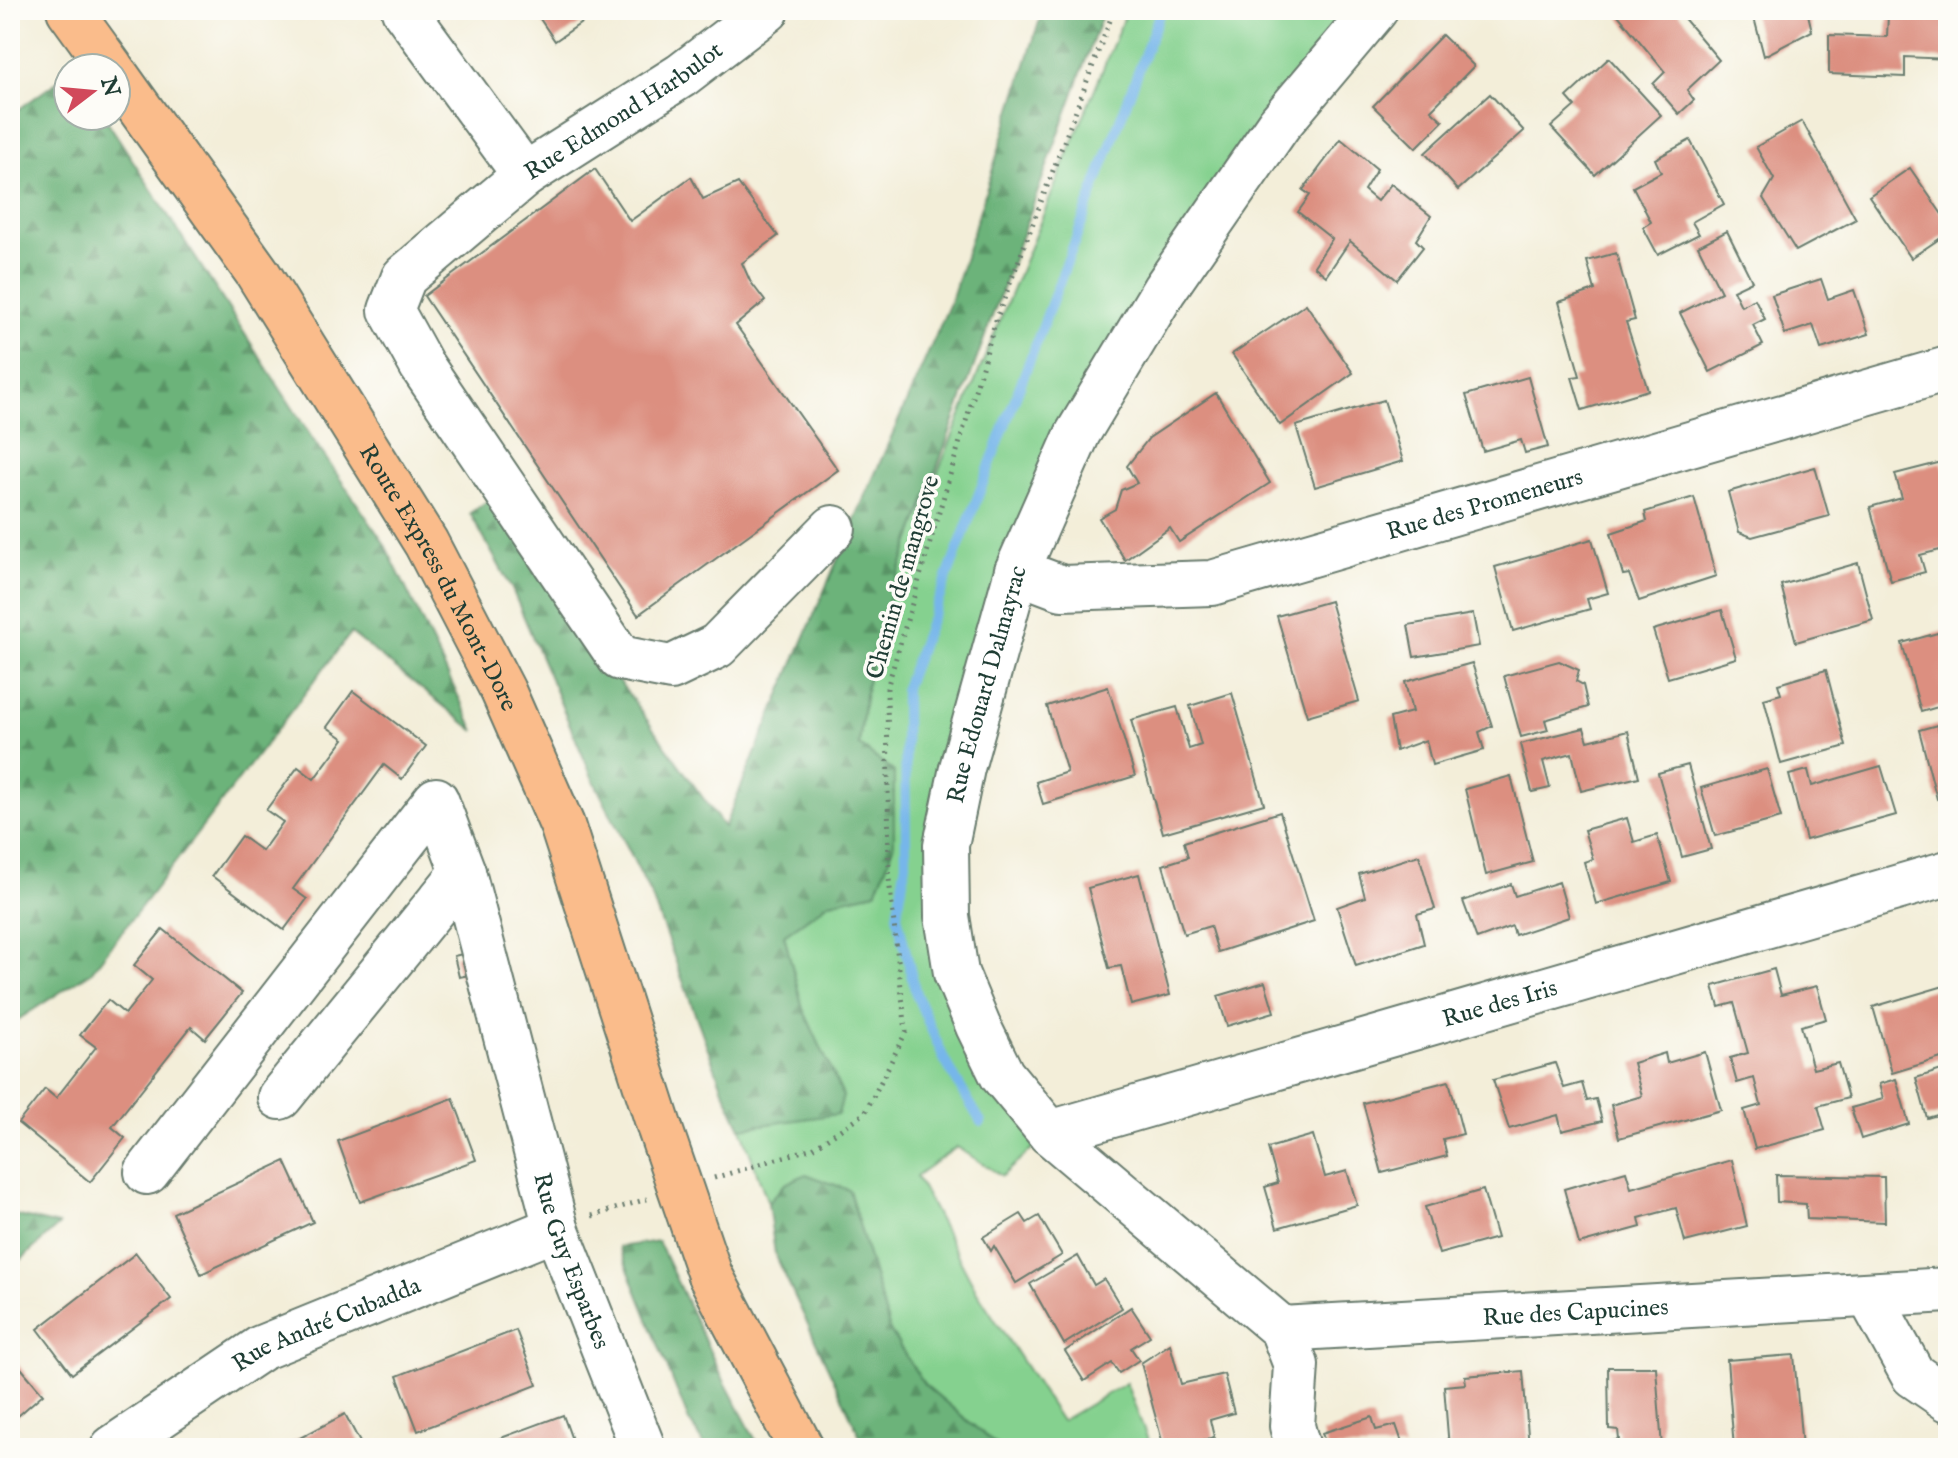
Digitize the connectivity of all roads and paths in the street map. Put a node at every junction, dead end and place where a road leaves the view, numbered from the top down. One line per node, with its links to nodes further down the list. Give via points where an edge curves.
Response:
1 (69, 10): 6 (main road)
2 (404, 10): 8 (street, Rue Edmond Harbulot)
3 (767, 10): 8 (street, Rue Edmond Harbulot, via 682,75)
4 (1114, 10): 17 (path, Chemin de mangrove, via 995,323 887,688 889,879 906,1032 865,1113 813,1148)
5 (1375, 10): 11 (street, Rue Edouard Dalmayrac, via 1279,124 1164,290 1078,433)
6 (99, 52)
7 (132, 98): 27 (main road, Route Express du Mont-Dore, bridge, via 266,286 426,543 496,677 562,825 710,1275)
8 (525, 175): 10 (street, via 404,277 391,310 422,366 620,658 671,668 717,646)
9 (1948, 369): 11 (street, Rue des Promeneurs, via 1212,583 1062,588)
10 (833, 528)
11 (1017, 571): 15 (street, Rue Edouard Dalmayrac, via 949,829 947,916 956,973 978,1026 1002,1075)
12 (463, 872): 14 (street); 16 (street, Rue Guy Esparbes, via 436,800); 20 (street, Rue Guy Esparbes)
13 (1948, 873): 15 (street, Rue des Iris)
14 (280, 1097)
15 (1050, 1133): 23 (street, Rue Edouard Dalmayrac)
16 (147, 1172)
17 (709, 1180)
18 (649, 1198): 19 (path)
19 (634, 1203)
20 (556, 1228): 25 (street, Rue André Cubadda, via 261,1348); 26 (street, Rue Guy Esparbes)
21 (1948, 1290): 22 (street, Rue des Capucines)
22 (1869, 1295): 23 (street, Rue des Capucines); 24 (street, via 1913,1375)
23 (1282, 1329): 28 (street, via 1296,1365 1292,1426)
24 (1948, 1399)
25 (113, 1448)
26 (643, 1448)
27 (801, 1448)
28 (1298, 1448)

